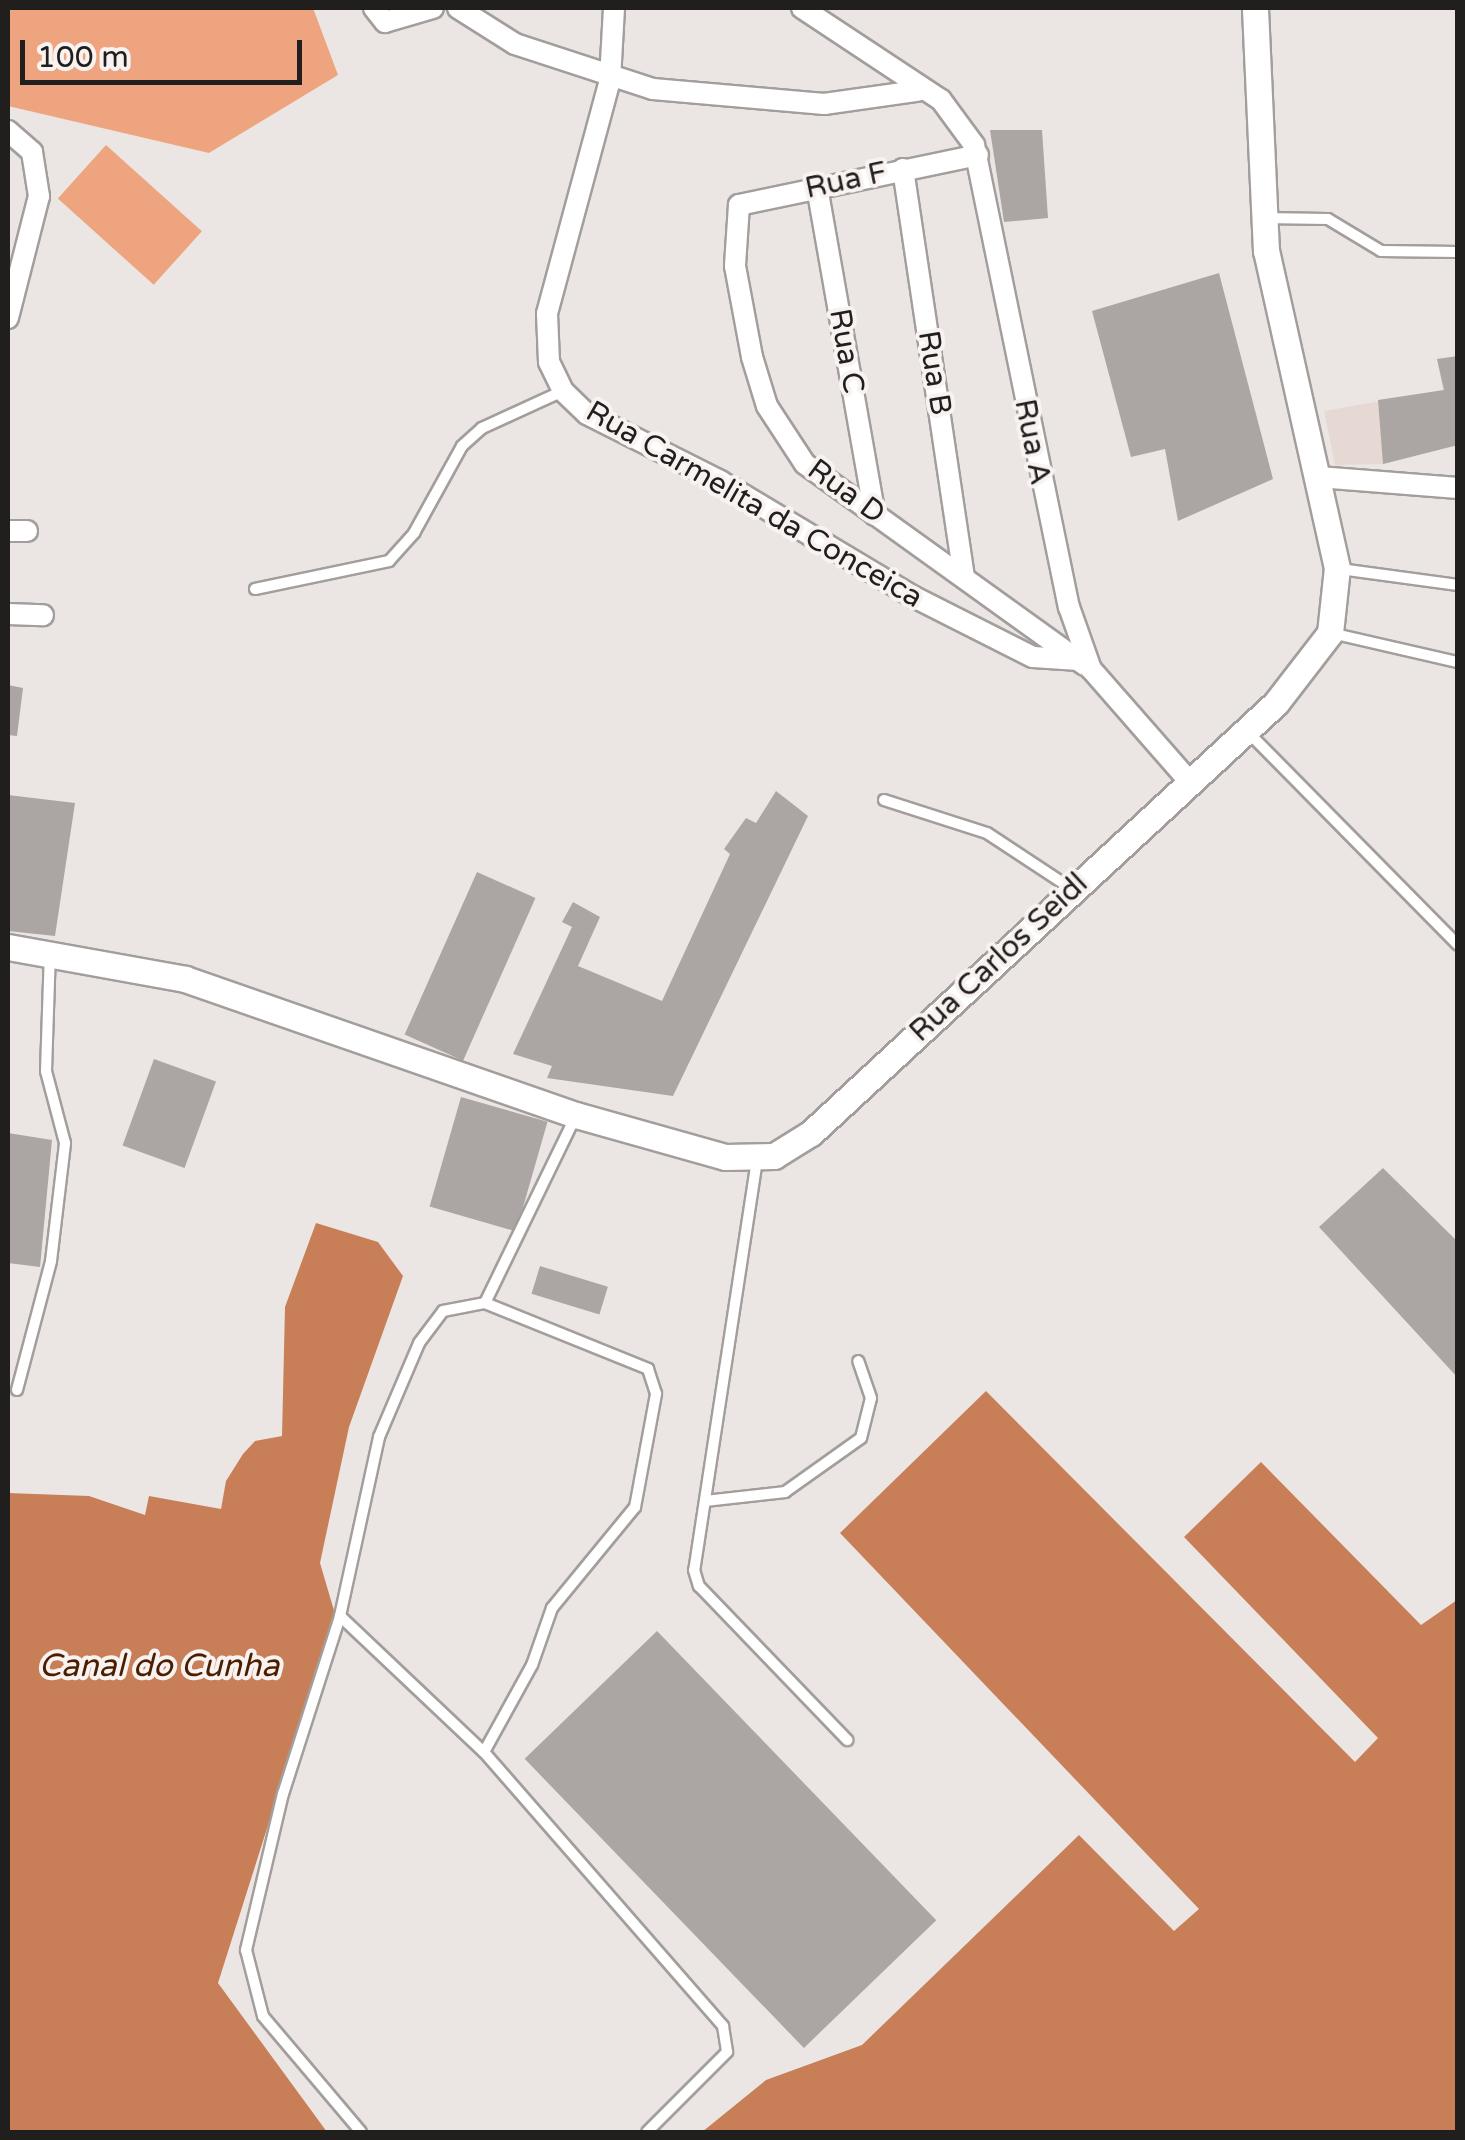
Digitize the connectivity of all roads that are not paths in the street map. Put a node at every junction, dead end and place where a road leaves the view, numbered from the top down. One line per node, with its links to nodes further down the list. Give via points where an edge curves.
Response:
1 (374, 8): 2 (street, via 385,22)
2 (433, 8)
3 (458, 8): 7 (street, via 515,44)
4 (614, 8): 7 (street, Rua Carmelita da Conceica)
5 (802, 8): 8 (street, Rua A)
6 (1255, 8): 13 (street)
7 (610, 80): 8 (street, via 824,104); 17 (street, Rua Carmelita da Conceica, via 546,314 546,344)
8 (917, 91): 10 (street, Rua A, via 952,110)
9 (8, 131): 16 (street, via 32,152 39,196)
10 (978, 155): 11 (street, Rua F); 31 (street, Rua A, via 1055,557)
11 (903, 170): 12 (street, Rua F); 24 (street, Rua B)
12 (817, 187): 14 (street, Rua F, via 738,205); 22 (street, Rua C)
13 (1262, 218): 15 (lane, via 1335,222 1381,251); 18 (street)
14 (732, 227): 22 (street, Rua D, via 767,406 805,464)
15 (1458, 252)
16 (8, 318)
17 (563, 391): 26 (lane, via 482,428 462,446 414,533 388,561); 31 (street, Rua Carmelita da Conceica, via 587,414 720,481 914,597 1034,657)
18 (1319, 477): 20 (street); 23 (street)
19 (1458, 480): 20 (lane)
20 (1436, 484): 21 (street)
21 (1458, 488)
22 (875, 515): 24 (street, Rua D)
23 (1337, 568): 25 (lane); 29 (street)
24 (964, 576): 31 (street, Rua D)
25 (1458, 585)
26 (255, 590)
27 (8, 614): 28 (street)
28 (43, 616)
29 (1330, 633): 30 (lane); 32 (street, Rua Carlos Seidl)
30 (1458, 662)
31 (1085, 664): 33 (street, Rua A)
32 (1246, 731): 33 (street, Rua Carlos Seidl); 36 (lane)
33 (1190, 782): 35 (street, Rua Carlos Seidl)
34 (884, 800): 35 (lane, via 987,833)
35 (1073, 890): 40 (street, Rua Carlos Seidl, via 811,1133)
36 (1458, 945)
37 (8, 947): 38 (street)
38 (50, 952): 39 (street, via 185,978); 43 (lane, via 46,1071 65,1143 50,1262)
39 (576, 1115): 40 (street); 41 (lane)
40 (757, 1160): 44 (lane)
41 (486, 1303): 45 (lane, via 444,1311 399,1384 380,1436); 47 (lane, via 615,1349 648,1369 656,1389 635,1507 552,1608 532,1665)
42 (858, 1362): 44 (lane, via 870,1398 861,1438 785,1492)
43 (17, 1390)
44 (705, 1501): 46 (lane, via 694,1570 699,1586)
45 (340, 1616): 47 (lane); 48 (lane, via 282,1794 246,1950 262,2016)
46 (847, 1740)
47 (484, 1752): 49 (lane, via 726,2034 717,2064)
48 (361, 2132)
49 (646, 2132)

